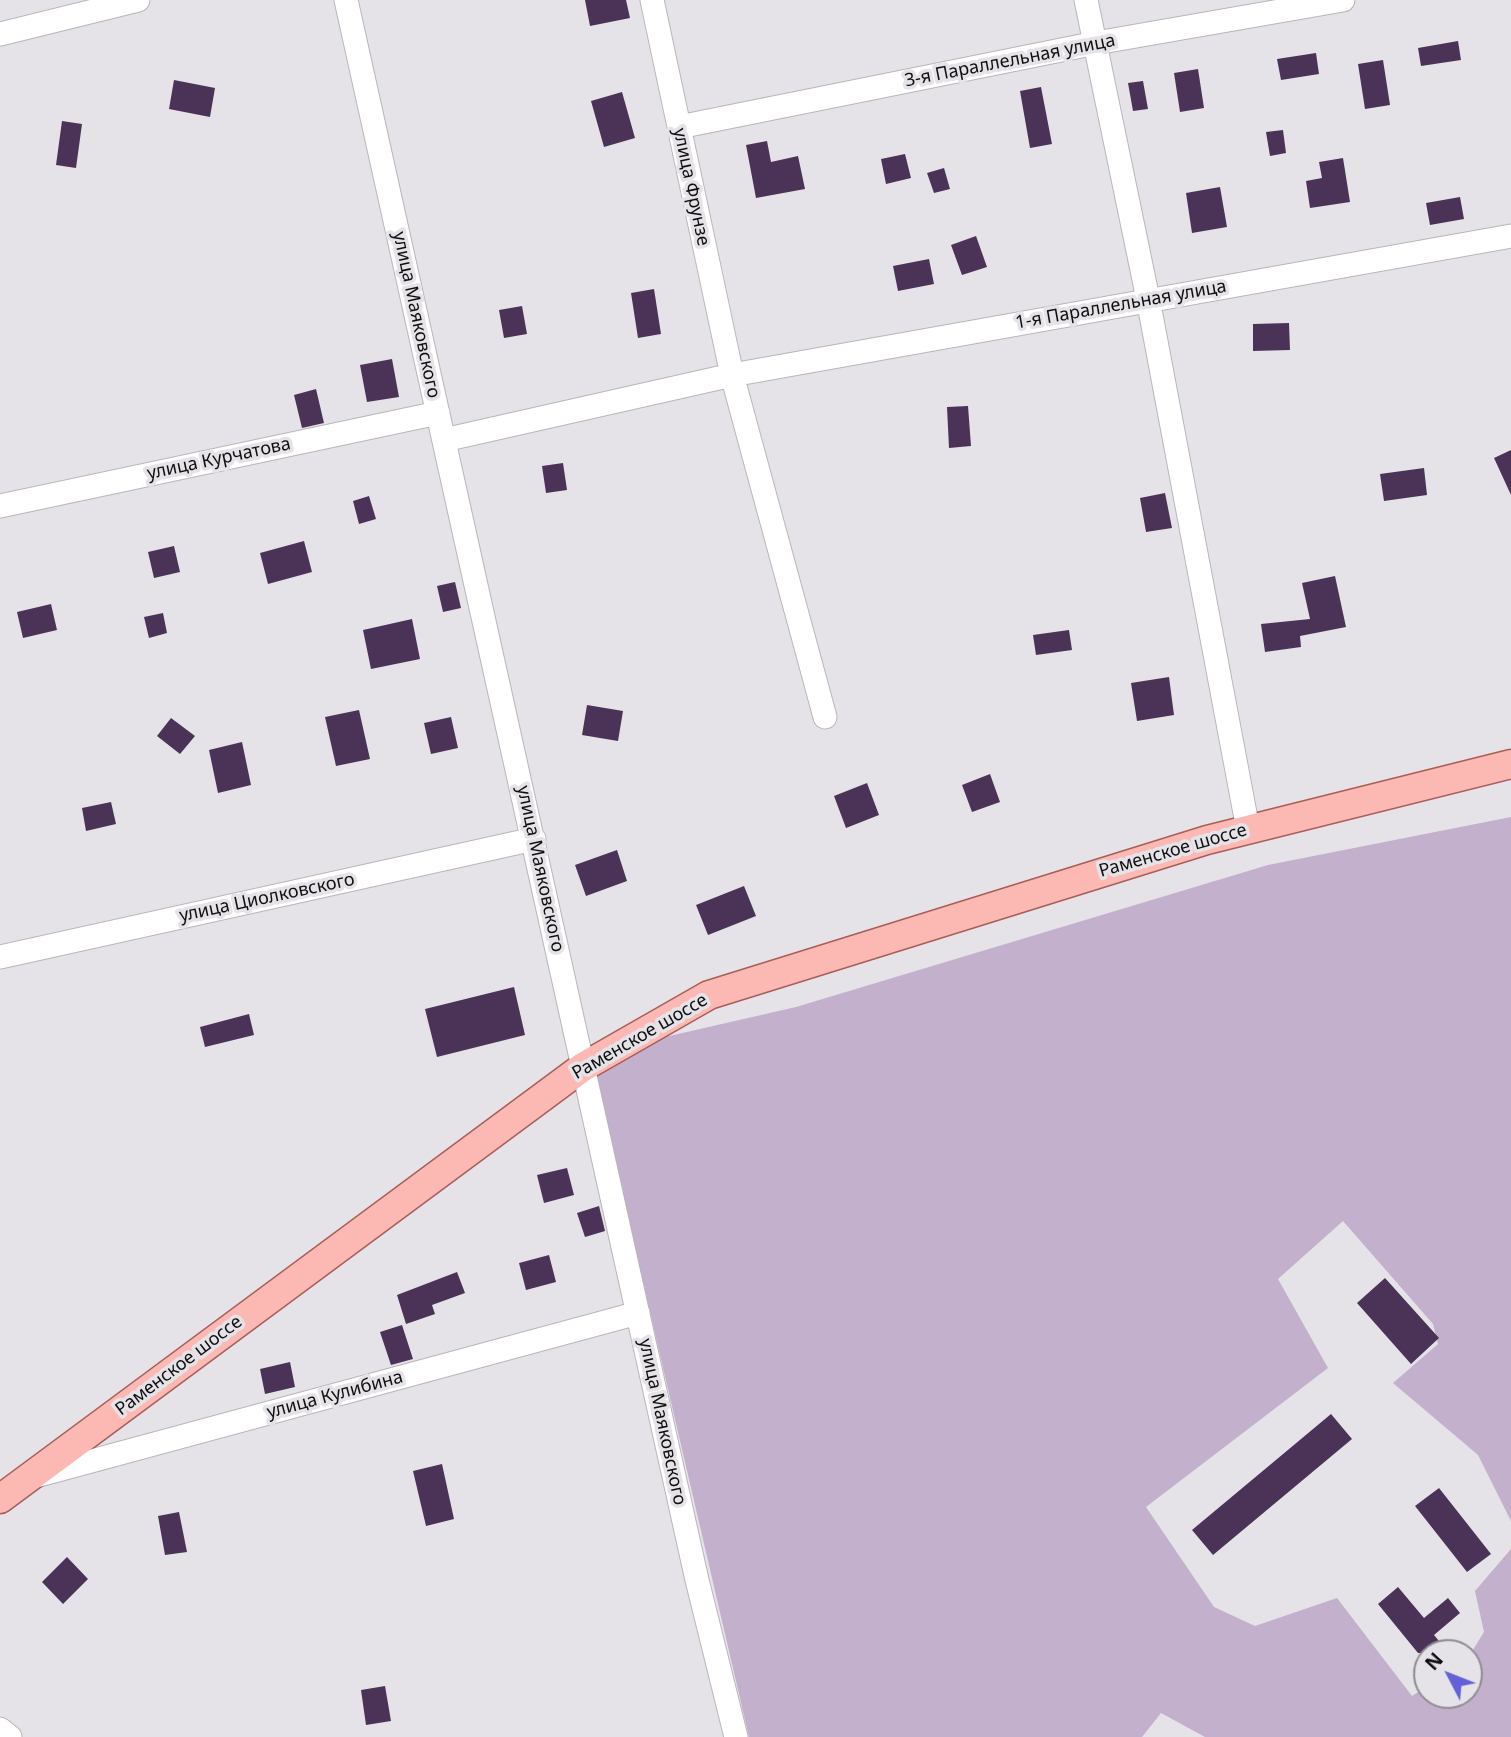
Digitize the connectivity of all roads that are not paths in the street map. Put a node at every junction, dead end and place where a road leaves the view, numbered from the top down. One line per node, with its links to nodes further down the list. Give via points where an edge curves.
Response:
1 (138, 0): 6 (street)
2 (346, 0): 12 (street, улица Маяковского)
3 (652, 0): 8 (street, улица Фрунзе)
4 (1086, 0): 7 (street)
5 (1343, 0): 7 (street, 3-я Параллельная улица)
6 (0, 34)
7 (1096, 43): 8 (street, 3-я Параллельная улица); 10 (street)
8 (678, 127): 11 (street, улица Фрунзе)
9 (1511, 236): 10 (street, 1-я Параллельная улица)
10 (1148, 299): 11 (street, 1-я Параллельная улица); 17 (street)
11 (732, 375): 13 (street); 15 (street, улица Фрунзе)
12 (438, 413): 13 (street, улица Маяковского); 14 (street, улица Курчатова)
13 (444, 440): 18 (street, улица Маяковского)
14 (0, 506)
15 (825, 717)
16 (1511, 764): 17 (main road, Раменское шоссе)
17 (1248, 829): 20 (main road, Раменское шоссе, via 709,995)
18 (534, 839): 19 (street, улица Циолковского); 20 (street, улица Маяковского)
19 (0, 957)
20 (583, 1067): 21 (street, улица Маяковского); 22 (main road, Раменское шоссе)
21 (638, 1313): 22 (street, улица Кулибина); 26 (street, улица Маяковского)
22 (33, 1477): 23 (main road, Раменское шоссе)
23 (0, 1499)
24 (0, 1729): 25 (street)
25 (10, 1737)
26 (736, 1737)

